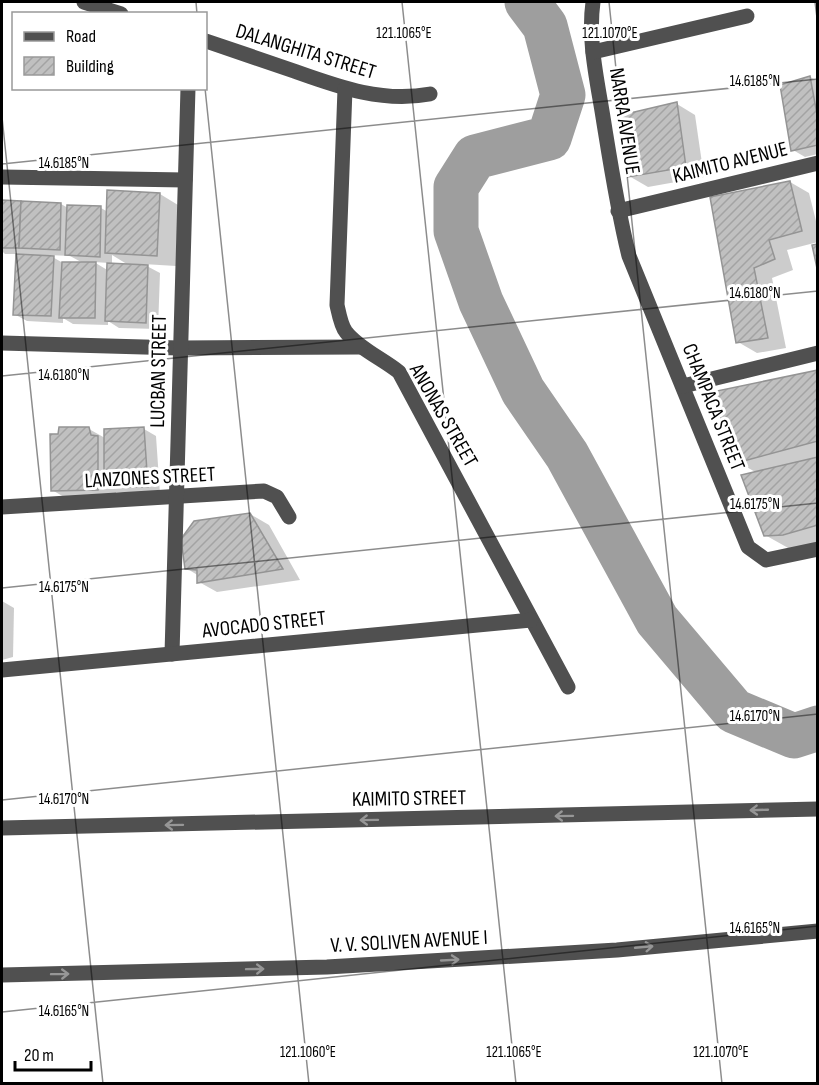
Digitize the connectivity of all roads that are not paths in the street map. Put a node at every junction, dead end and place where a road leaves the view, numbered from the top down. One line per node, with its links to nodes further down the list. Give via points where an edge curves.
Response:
1 (84, 2): 3 (street)
2 (593, 2): 6 (street, NARRA AVENUE)
3 (115, 12)
4 (747, 16): 6 (street)
5 (207, 41): 7 (street, DALANGHITA STREET)
6 (593, 52): 13 (street, NARRA AVENUE)
7 (345, 89): 9 (street, DALANGHITA STREET, via 410,98); 15 (street, ANONAS STREET, via 337,305 344,331)
8 (188, 90): 12 (street, LUCBAN STREET)
9 (430, 94)
10 (818, 163): 13 (street, KAIMITO AVENUE)
11 (2, 177): 12 (street)
12 (185, 180): 16 (street, LUCBAN STREET)
13 (618, 211): 18 (street, CHAMPACA STREET, via 629,256)
14 (2, 343): 16 (street)
15 (360, 347): 16 (street); 23 (street, ANONAS STREET, via 399,372)
16 (179, 348): 19 (street, LUCBAN STREET)
17 (818, 353): 18 (street)
18 (683, 386): 22 (street, CHAMPACA STREET, via 748,547 766,560)
19 (177, 497): 20 (street, LANZONES STREET); 21 (street, LANZONES STREET, via 264,491 277,497); 24 (street, LUCBAN STREET)
20 (2, 507)
21 (289, 517)
22 (818, 549)
23 (531, 620): 24 (street, AVOCADO STREET); 26 (street, ANONAS STREET)
24 (171, 654): 25 (street, AVOCADO STREET)
25 (2, 670)
26 (568, 687)
27 (818, 809): 28 (street, KAIMITO STREET, one-way to 28)
28 (2, 828)
29 (818, 931): 30 (street, V. V. SOLIVEN AVENUE I, one-way to 29, via 327,967 617,950)
30 (2, 975)

